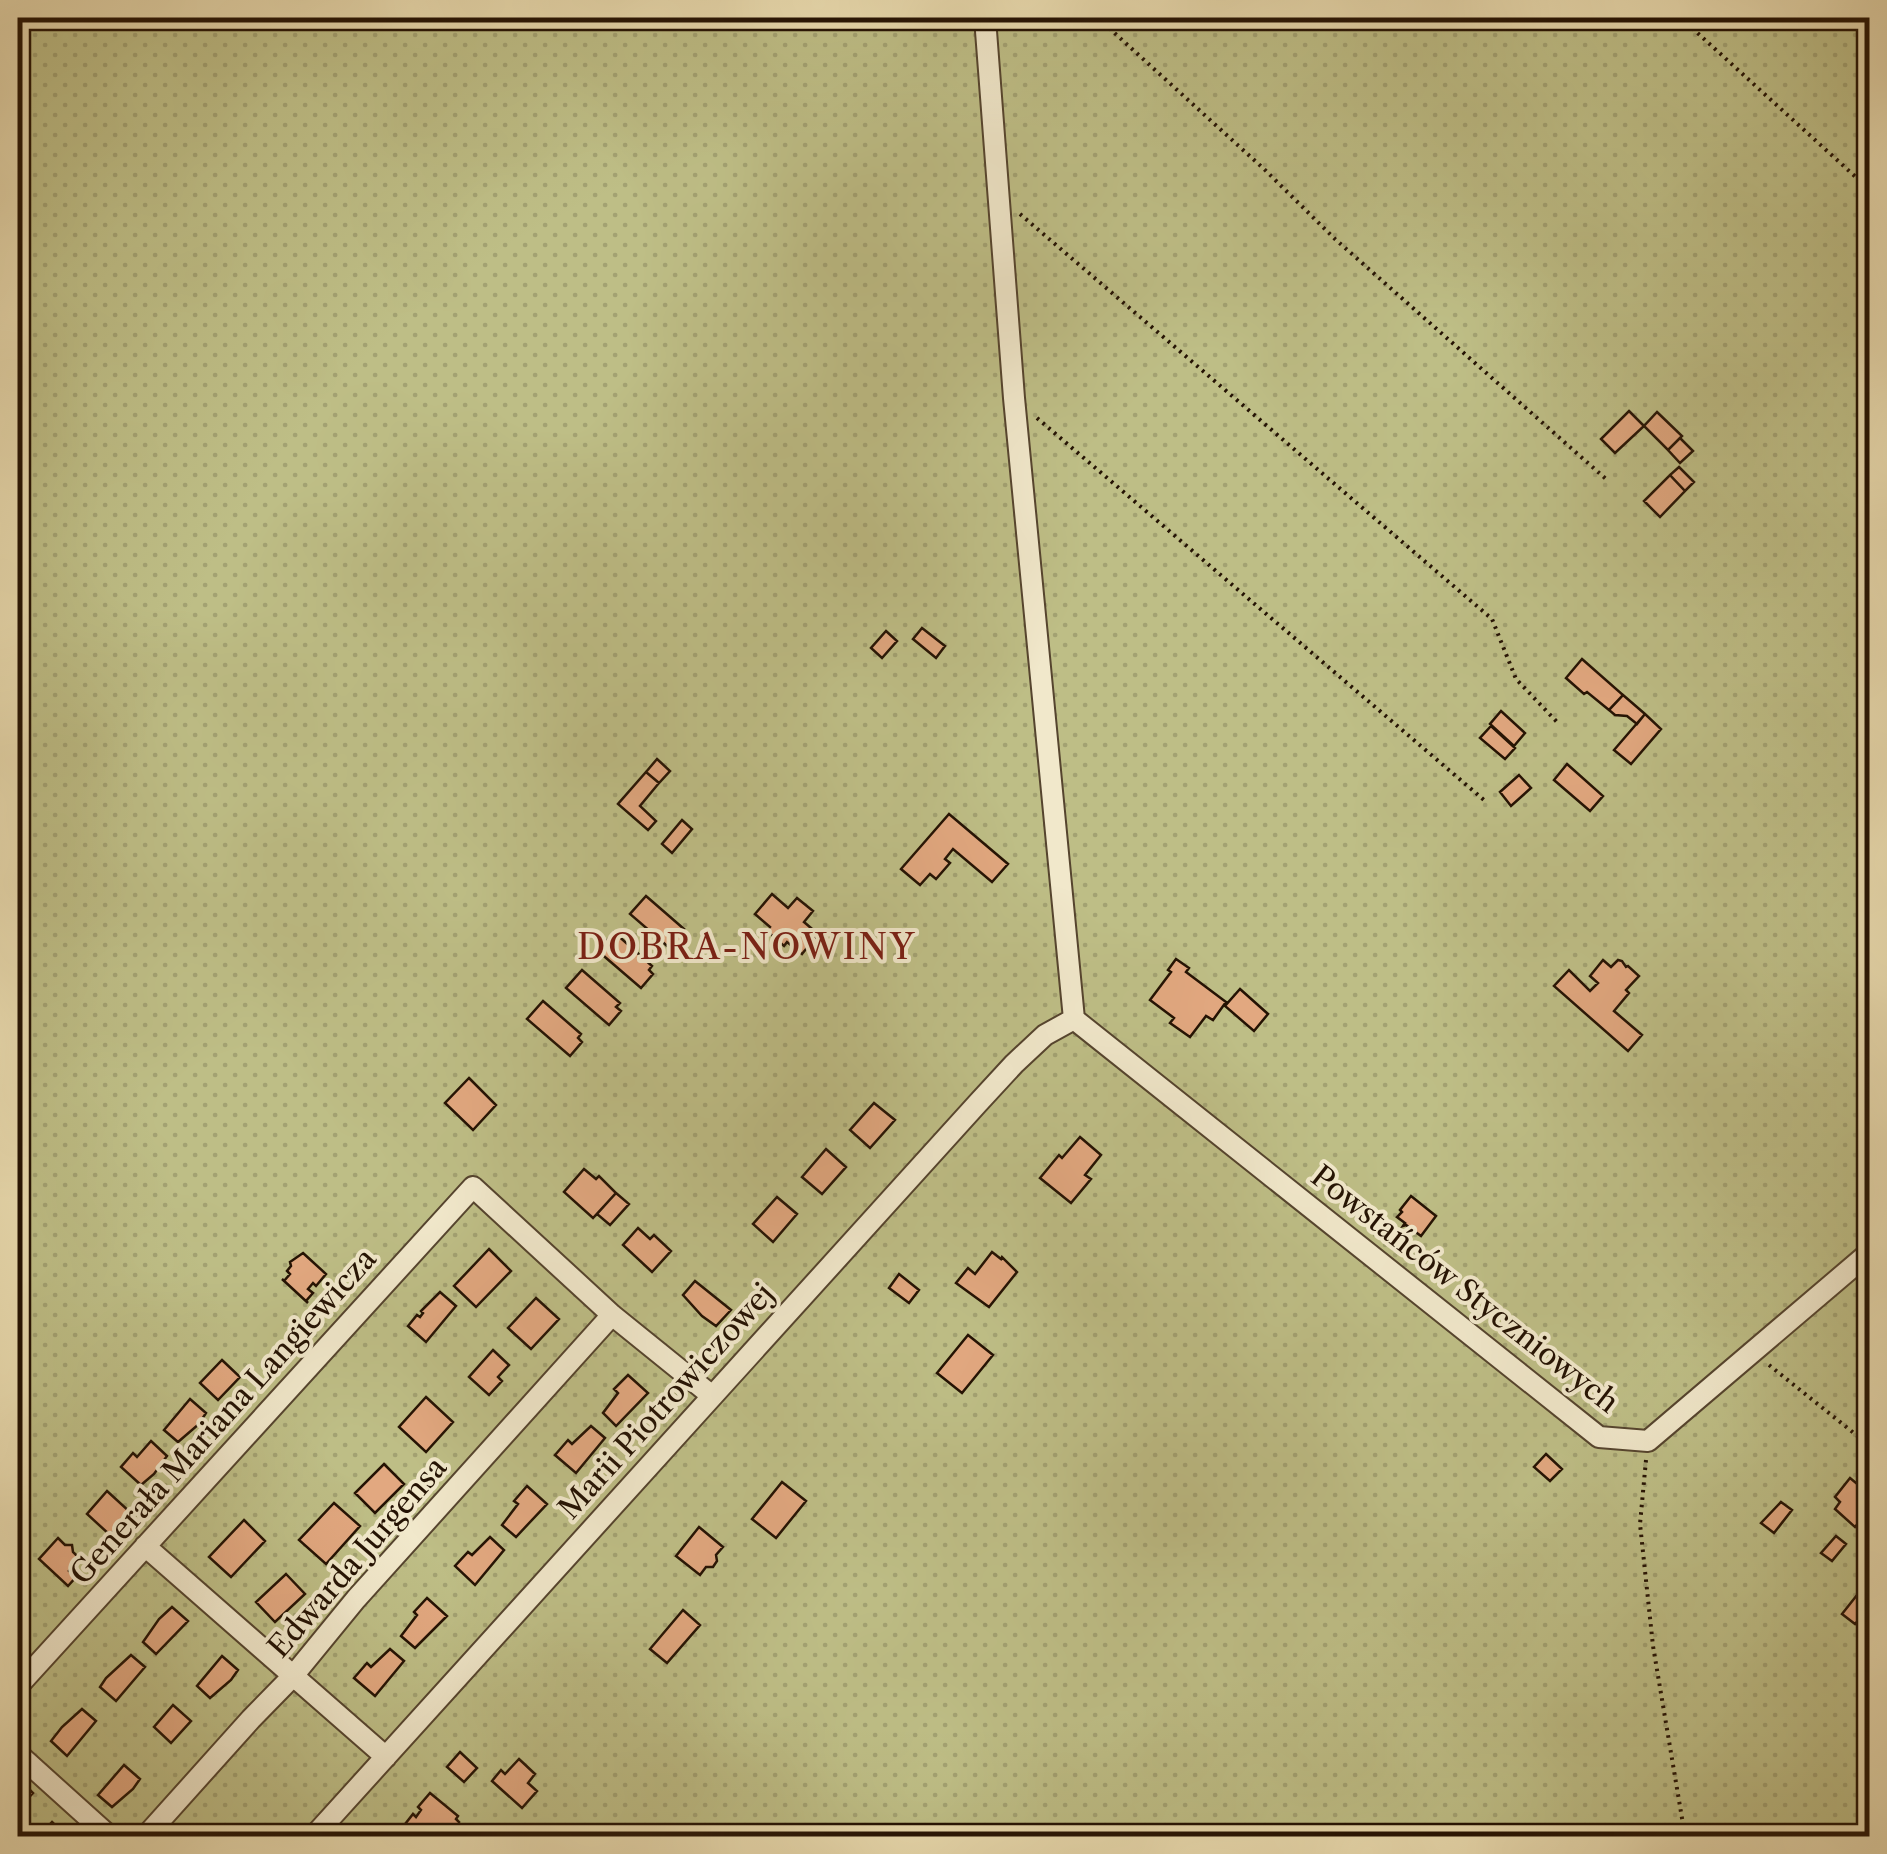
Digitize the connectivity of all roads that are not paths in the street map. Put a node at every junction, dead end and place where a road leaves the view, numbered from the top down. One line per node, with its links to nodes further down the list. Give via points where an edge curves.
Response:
1 (985, 18): 2 (street)
2 (1074, 1019): 3 (street, Powstańców Styczniowych, via 1599,1437 1648,1440); 5 (street, Marii Piotrowiczowej, via 1014,1064)
3 (1870, 1252)
4 (612, 1315): 5 (street); 6 (street, Generała Mariana Langiewicza, via 473,1187); 7 (street, Edwarda Jurgensa)
5 (712, 1395): 10 (street, Marii Piotrowiczowej)
6 (146, 1546): 7 (street); 8 (street, Generała Mariana Langiewicza)
7 (293, 1676): 10 (street); 12 (street, Edwarda Jurgensa)
8 (18, 1686)
9 (18, 1754): 11 (street)
10 (386, 1757): 13 (street, Marii Piotrowiczowej)
11 (109, 1836)
12 (146, 1836)
13 (314, 1836)

